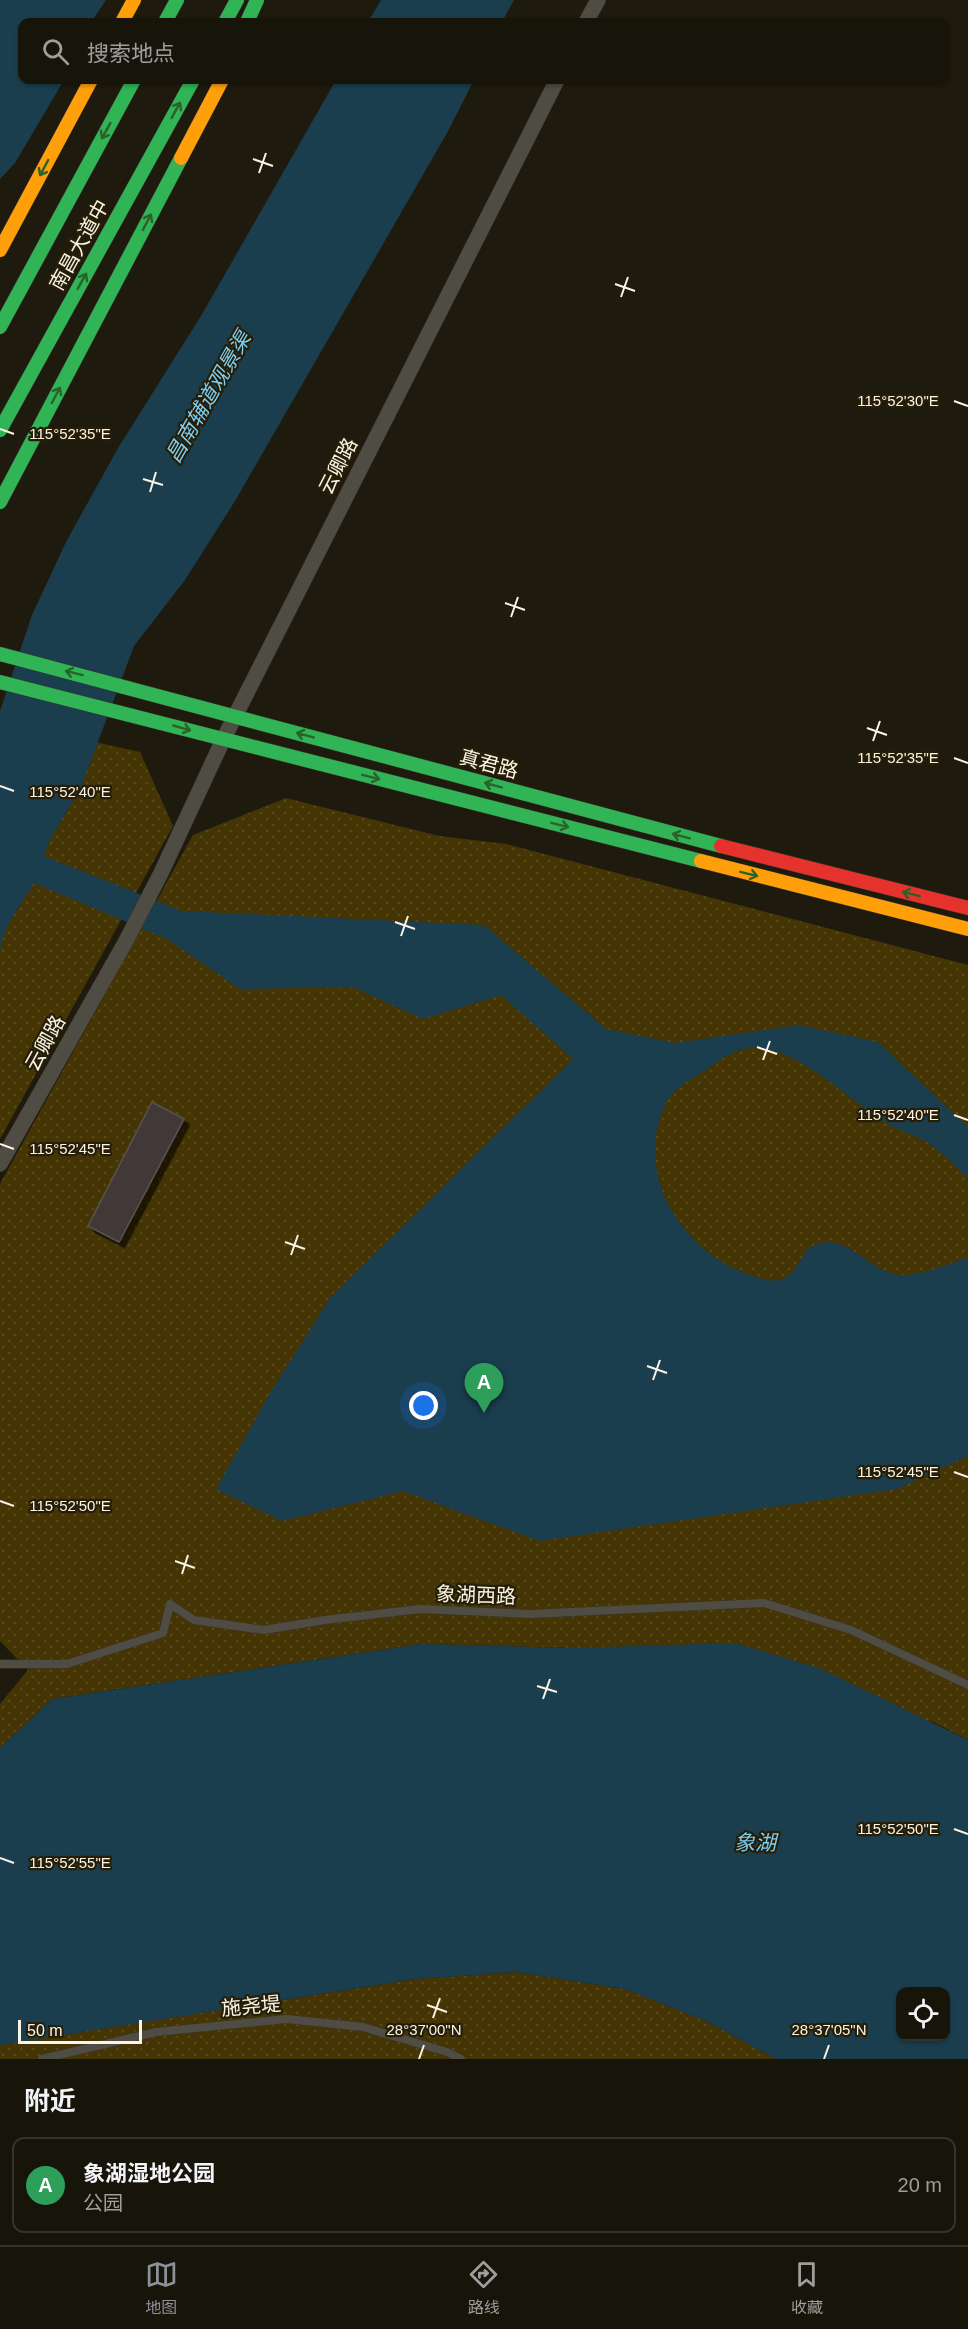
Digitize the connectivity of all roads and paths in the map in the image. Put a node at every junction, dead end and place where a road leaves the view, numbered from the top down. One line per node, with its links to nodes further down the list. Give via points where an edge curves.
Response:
1 (134, 0): 6 (main road)
2 (177, 0): 7 (main road)
3 (237, 0): 8 (main road)
4 (257, 0): 9 (main road)
5 (598, 0): 10 (street)
6 (124, 18)
7 (167, 18)
8 (227, 18)
9 (249, 18)
10 (588, 18)
11 (89, 84): 16 (main road, one-way to 16)
12 (132, 84): 17 (main road, 南昌大道中, one-way to 17)
13 (191, 84): 18 (main road, 南昌大道中, one-way to 13)
14 (220, 84): 19 (main road, one-way to 14)
15 (555, 84): 22 (street, 云卿路)
16 (0, 250)
17 (0, 327)
18 (0, 430)
19 (0, 502)
20 (0, 654): 22 (main road, 真君路, one-way to 20)
21 (0, 682): 23 (main road, one-way to 23)
22 (235, 716): 23 (street, 云卿路); 24 (main road, 真君路, one-way to 22)
23 (223, 740): 25 (main road, one-way to 25); 26 (street, 云卿路, via 126,941)
24 (968, 908)
25 (968, 929)
26 (0, 1164)
27 (0, 1664): 28 (lane, 象湖西路, via 67,1664 163,1633 170,1604 194,1620 264,1630 420,1609 530,1614 764,1603 851,1630)
28 (968, 1685)
29 (42, 2059): 30 (lane, 施尧堤, via 156,2032 286,2019 363,2027)
30 (461, 2059)

